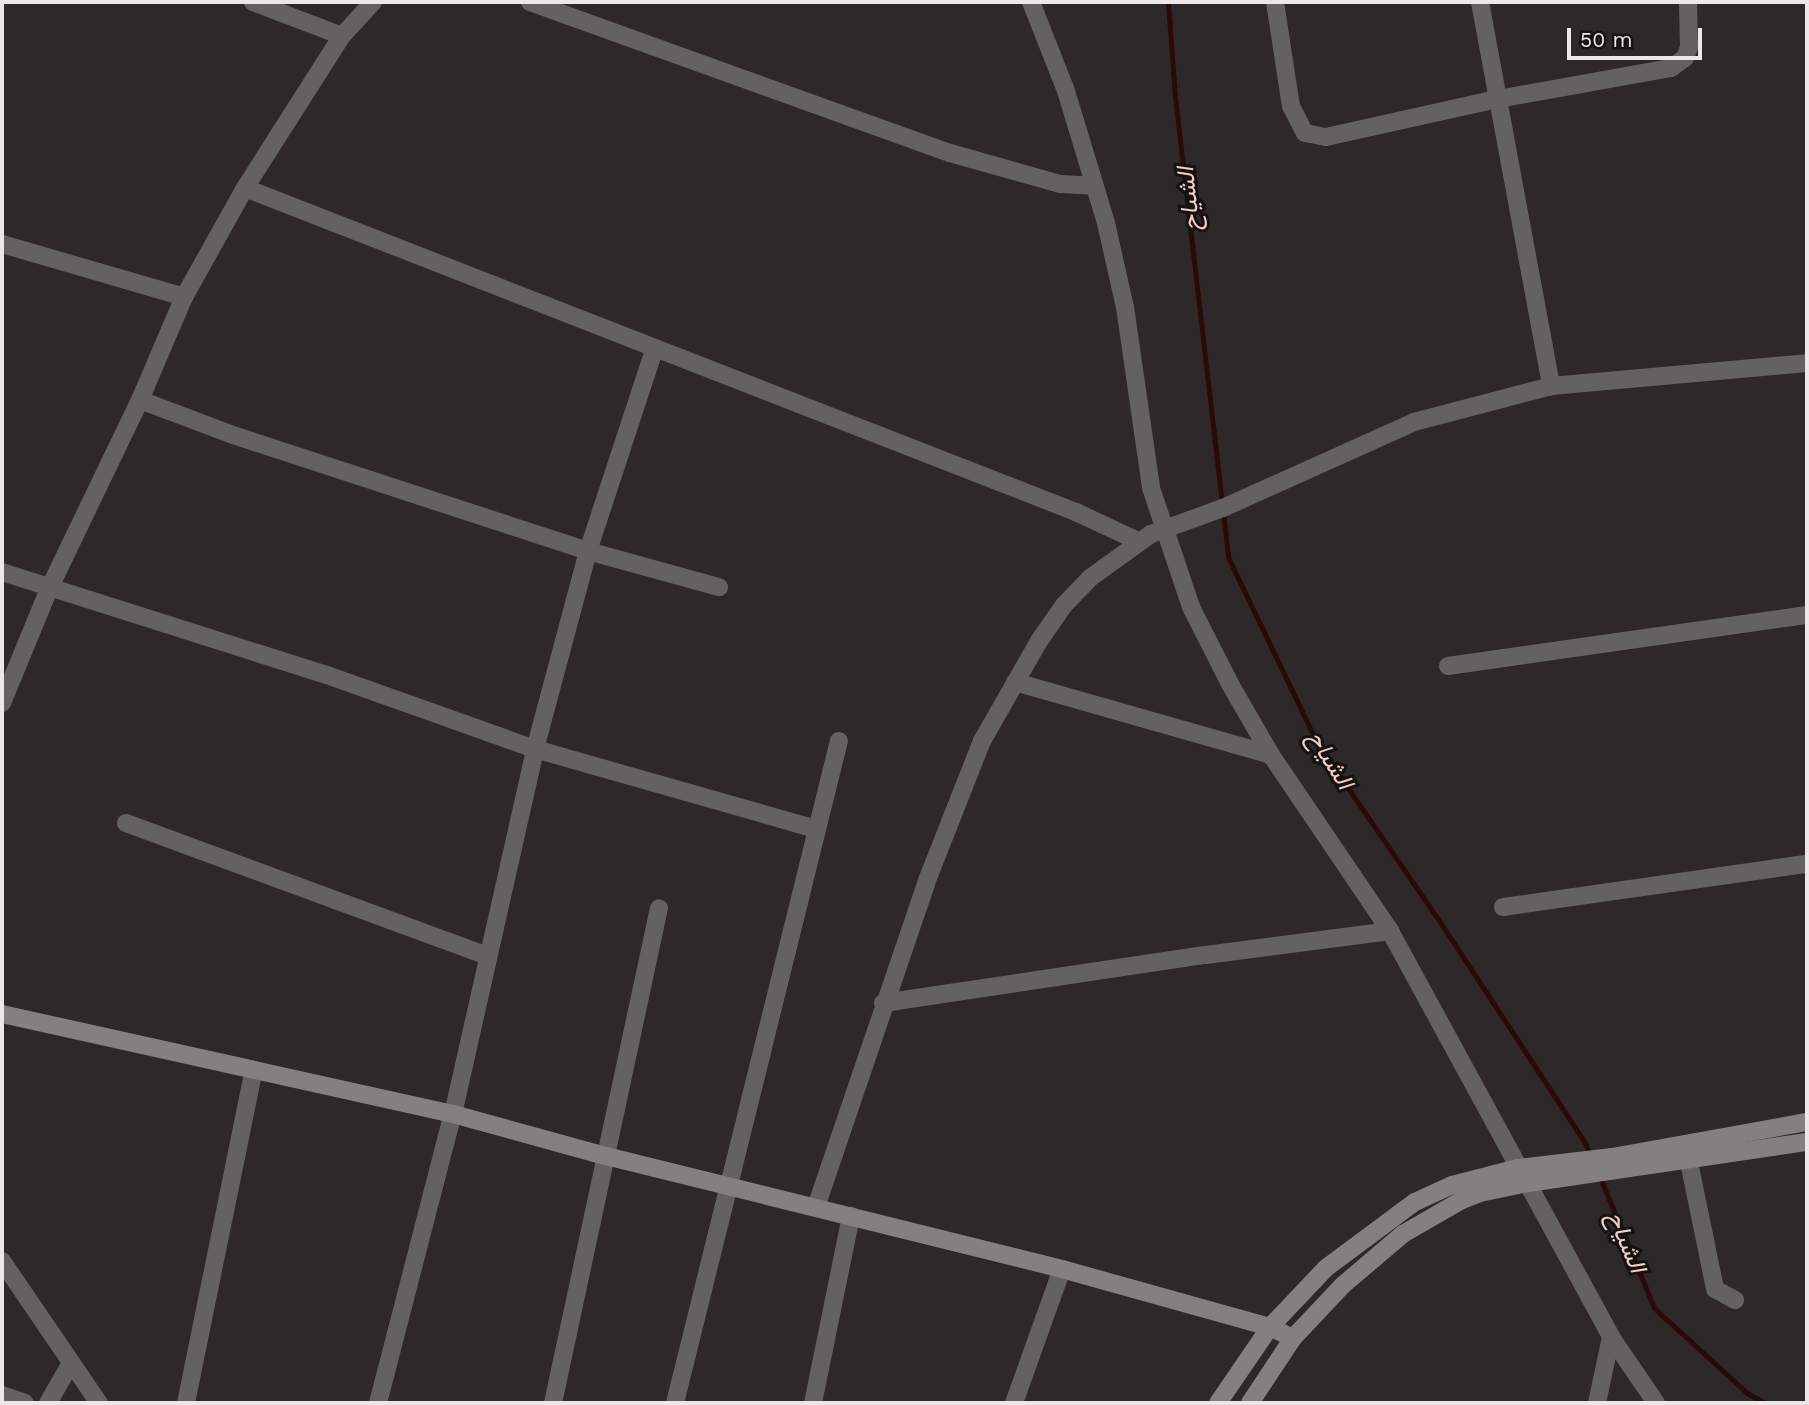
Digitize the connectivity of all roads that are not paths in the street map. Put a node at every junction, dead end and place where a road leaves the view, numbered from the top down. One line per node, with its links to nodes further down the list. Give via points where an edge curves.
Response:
1 (253, 2): 8 (street)
2 (373, 2): 8 (street)
3 (530, 2): 10 (street, via 950,153 1060,184)
4 (1031, 2): 10 (street, via 1066,91)
5 (1275, 2): 9 (street, via 1291,106 1305,134 1344,134)
6 (1480, 2): 9 (street)
7 (1688, 2): 9 (street, via 1689,47 1685,58 1671,68)
8 (342, 36): 11 (street)
9 (1498, 99): 16 (street)
10 (1093, 186): 18 (street, via 1125,307 1141,433)
11 (245, 188): 13 (street); 14 (street)
12 (2, 244): 13 (street)
13 (184, 298): 17 (street)
14 (654, 350): 19 (street, via 1076,512); 20 (street)
15 (1807, 363): 16 (street)
16 (1551, 386): 18 (street, via 1414,422 1223,508)
17 (140, 400): 20 (street); 23 (street)
18 (1163, 529): 19 (street); 30 (street, via 1191,607)
19 (1138, 541): 26 (street, via 1090,578 1064,606)
20 (588, 551): 22 (street); 29 (street)
21 (2, 572): 23 (street)
22 (719, 587)
23 (49, 589): 27 (street); 29 (street, via 327,675)
24 (1807, 615): 25 (street)
25 (1448, 666)
26 (1015, 682): 30 (street); 38 (street, via 982,741 954,807)
27 (4, 694)
28 (839, 741): 32 (street)
29 (535, 749): 32 (street); 37 (street)
30 (1271, 755): 36 (street)
31 (126, 823): 37 (street)
32 (815, 830): 48 (street)
33 (1807, 864): 34 (street)
34 (1503, 907)
35 (659, 908): 44 (street)
36 (1390, 930): 38 (street); 47 (street)
37 (488, 956): 41 (street)
38 (883, 1003): 49 (street)
39 (2, 1014): 40 (street)
40 (254, 1070): 41 (street); 63 (street)
41 (453, 1114): 44 (street); 64 (street)
42 (1807, 1122): 46 (street)
43 (1807, 1142): 45 (street)
44 (606, 1156): 48 (street); 65 (street)
45 (1689, 1161): 46 (street); 54 (street, via 1714,1289)
46 (1613, 1165): 47 (street)
47 (1523, 1176): 55 (street, via 1452,1185 1415,1202 1326,1268); 56 (street); 57 (street, via 1403,1234 1343,1285)
48 (727, 1184): 49 (street); 66 (street)
49 (816, 1207): 50 (street)
50 (851, 1216): 52 (street); 67 (street)
51 (2, 1261): 53 (street)
52 (1062, 1269): 55 (street); 68 (street)
53 (8, 1276): 58 (street)
54 (1735, 1300)
55 (1270, 1327): 57 (street); 69 (street)
56 (1611, 1337): 71 (street); 72 (street)
57 (1293, 1338): 70 (street)
58 (71, 1363): 61 (street); 62 (street)
59 (2, 1395): 60 (street)
60 (25, 1403)
61 (48, 1403)
62 (99, 1403)
63 (186, 1403)
64 (378, 1403)
65 (553, 1403)
66 (675, 1403)
67 (813, 1403)
68 (1014, 1403)
69 (1218, 1403)
70 (1250, 1403)
71 (1597, 1403)
72 (1656, 1403)

